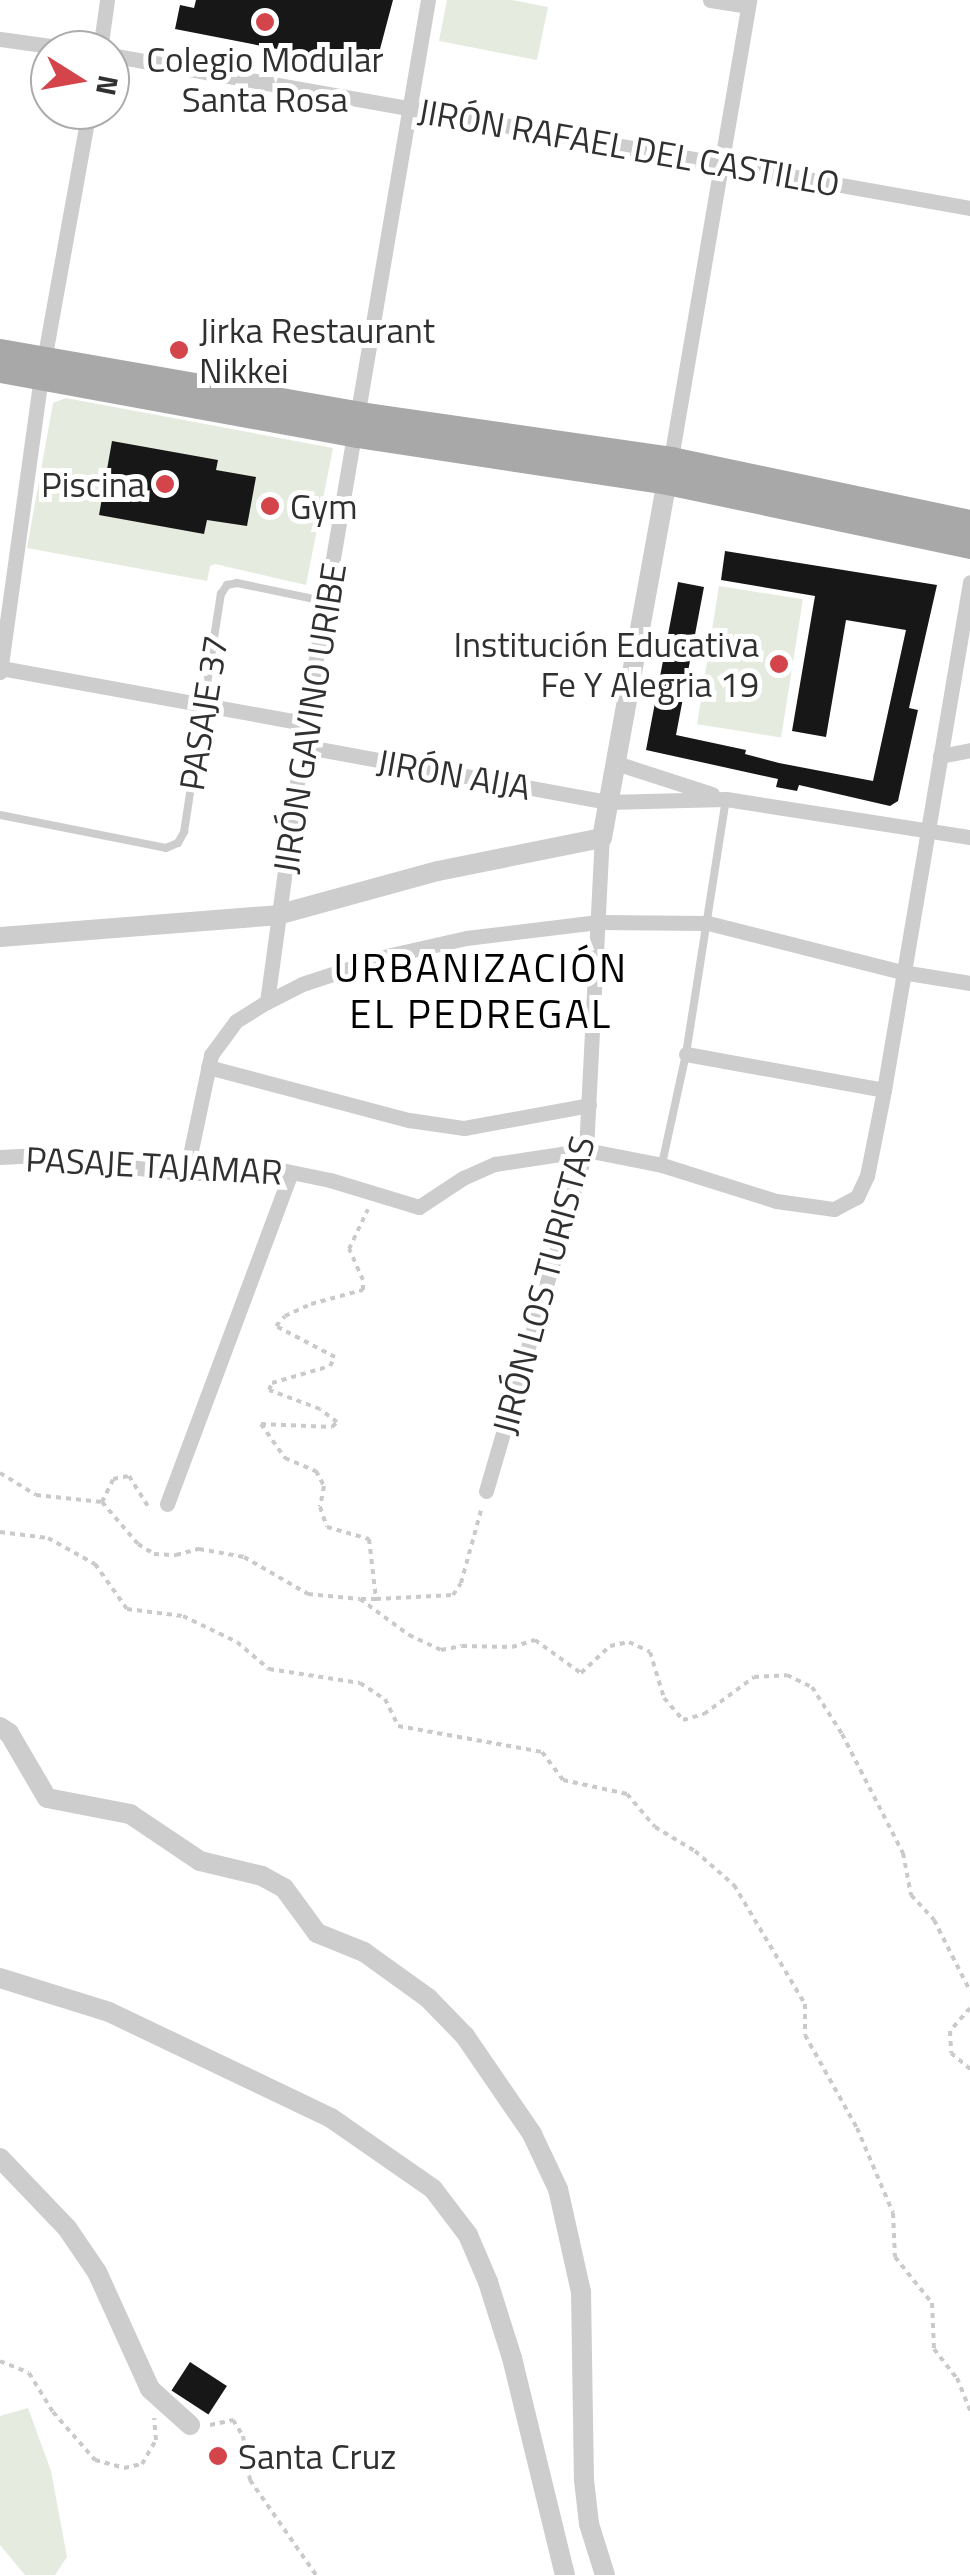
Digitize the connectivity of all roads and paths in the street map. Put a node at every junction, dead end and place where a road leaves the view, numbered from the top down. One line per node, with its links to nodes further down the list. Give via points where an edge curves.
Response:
1 (107, 0): 5 (street)
2 (428, 0): 9 (street, JIRÓN GAVINO URIBE)
3 (710, 0): 4 (street)
4 (748, 3): 11 (street)
5 (103, 30)
6 (0, 39): 7 (street)
7 (30, 43)
8 (130, 59): 9 (street, JIRÓN RAFAEL DEL CASTILLO)
9 (411, 110): 11 (street, JIRÓN RAFAEL DEL CASTILLO); 16 (street, JIRÓN GAVINO URIBE)
10 (86, 130): 14 (street)
11 (721, 162): 12 (street, JIRÓN RAFAEL DEL CASTILLO); 17 (street)
12 (970, 208)
13 (0, 351): 14 (main road)
14 (44, 368): 15 (main road); 16 (main road); 22 (street)
15 (0, 370)
16 (358, 425): 17 (main road); 21 (street, JIRÓN GAVINO URIBE)
17 (669, 470): 18 (main road); 19 (main road); 28 (street, JIRÓN LOS TURISTAS)
18 (970, 522)
19 (970, 546)
20 (970, 582): 27 (street)
21 (326, 601): 23 (lane, PASAJE 37, via 227,586 220,594); 24 (street, JIRÓN GAVINO URIBE)
22 (0, 670): 23 (street)
23 (206, 704): 24 (street); 31 (lane, PASAJE 37, via 178,842 166,848)
24 (305, 723): 25 (street, JIRÓN GAVINO URIBE)
25 (302, 746): 30 (street, JIRÓN AIJA); 35 (street, JIRÓN GAVINO URIBE)
26 (970, 750): 27 (street)
27 (940, 756): 32 (street)
28 (616, 763): 29 (street); 30 (street, JIRÓN LOS TURISTAS)
29 (726, 799): 30 (street, JIRÓN AIJA); 32 (street); 37 (lane)
30 (607, 802): 34 (street, JIRÓN LOS TURISTAS)
31 (0, 815)
32 (928, 832): 33 (street); 39 (street)
33 (970, 837)
34 (602, 838): 35 (street, via 438,871); 36 (street, JIRÓN LOS TURISTAS)
35 (277, 916): 38 (street); 41 (street, JIRÓN GAVINO URIBE)
36 (598, 922): 37 (street); 41 (street, via 391,955); 45 (street, JIRÓN LOS TURISTAS)
37 (708, 923): 39 (street); 42 (lane)
38 (0, 937)
39 (902, 972): 40 (street); 44 (street)
40 (970, 983)
41 (267, 1002): 43 (street, via 236,1021)
42 (686, 1054): 44 (street); 48 (lane)
43 (208, 1067): 45 (street, via 464,1128); 50 (street)
44 (884, 1090): 48 (street, PASAJE TAJAMAR, via 867,1176 857,1197 834,1209 776,1202)
45 (588, 1105): 46 (street, JIRÓN LOS TURISTAS)
46 (586, 1150): 48 (street, PASAJE TAJAMAR); 51 (street, PASAJE TAJAMAR, via 495,1164 419,1208); 53 (street, JIRÓN LOS TURISTAS)
47 (0, 1157): 50 (street, PASAJE TAJAMAR, via 34,1155)
48 (662, 1165)
49 (291, 1172): 50 (street, PASAJE TAJAMAR, via 268,1167); 51 (street, PASAJE TAJAMAR); 55 (street)
50 (186, 1174)
51 (376, 1194): 58 (path, via 348,1249 363,1290 311,1304 276,1326 336,1358 330,1366 272,1383 269,1390 337,1422 261,1424 285,1458 316,1472 324,1486 320,1507 327,1526 369,1539)
52 (0, 1473): 54 (path, via 36,1495)
53 (486, 1491): 58 (path, via 454,1595)
54 (102, 1502): 55 (path, via 121,1475 129,1476 144,1506 154,1512); 57 (path, via 154,1554 219,1550 270,1568 308,1594)
55 (167, 1504)
56 (0, 1532): 67 (path, via 48,1538 95,1564 127,1609 183,1616 237,1642 269,1668 360,1683 386,1699 398,1726 542,1752 563,1780 627,1794 655,1827 695,1850 734,1885 805,2004 804,2034 856,2128 893,2214 896,2257 932,2303 934,2349)
57 (360, 1598): 58 (path); 61 (path, via 441,1650 535,1640 581,1673 610,1646 629,1642 650,1652 664,1698 683,1720 704,1714 754,1678 786,1675 812,1687 903,1853 911,1896 934,1920)
58 (376, 1599)
59 (0, 1726): 71 (street, via 47,1798 130,1814 200,1861 284,1888 317,1932 364,1952 428,1998 464,2036 532,2134 558,2190 581,2292 584,2480)
60 (0, 1978): 70 (street, via 109,2012 331,2118 433,2190 468,2236 488,2282)
61 (970, 1990)
62 (970, 2008): 63 (path, via 950,2032 952,2054)
63 (970, 2069)
64 (0, 2158): 66 (street, via 67,2228 96,2272)
65 (0, 2362): 66 (path, via 29,2373 96,2460 124,2468 142,2464 156,2440)
66 (150, 2389): 68 (street)
67 (970, 2410)
68 (190, 2425): 69 (path, via 233,2420 243,2436 250,2480)
69 (316, 2575)
70 (565, 2575)
71 (605, 2575)

